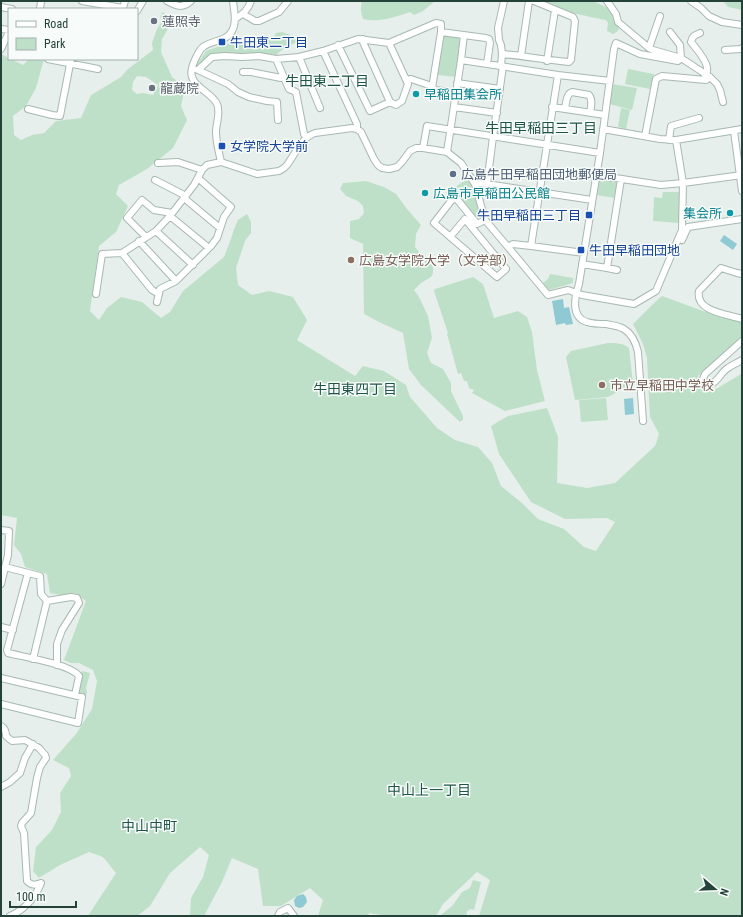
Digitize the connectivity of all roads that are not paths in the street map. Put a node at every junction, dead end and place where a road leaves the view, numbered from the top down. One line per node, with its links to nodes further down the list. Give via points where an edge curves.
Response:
1 (83, 1): 2 (street, via 123,8)
2 (125, 1)
3 (167, 1): 4 (street, via 176,6 186,5)
4 (191, 1)
5 (233, 1): 16 (street)
6 (251, 1): 14 (street)
7 (288, 1): 14 (street, via 279,12 259,21)
8 (504, 1): 31 (street, via 498,28)
9 (528, 1): 32 (street)
10 (534, 1): 13 (street)
11 (607, 1): 26 (street, via 618,22)
12 (691, 1): 17 (street, via 708,16 722,22)
13 (555, 10): 39 (street); 39 (street, via 573,17 575,21 571,60)
14 (243, 14): 16 (street)
15 (660, 16): 26 (street)
16 (235, 19): 43 (street, via 233,31 229,35 203,46)
17 (742, 25)
18 (441, 32): 22 (street); 24 (street, via 441,24 436,23); 51 (street)
19 (670, 32): 34 (street, via 680,45)
20 (8, 33): 28 (street)
21 (700, 33): 46 (street, via 694,35 691,42 707,65)
22 (464, 35): 37 (street); 40 (street, via 489,40)
23 (364, 39): 24 (street); 25 (street, via 358,38); 54 (street, via 363,42)
24 (389, 43): 48 (street)
25 (338, 45): 30 (street); 54 (street, via 370,111)
26 (649, 48): 34 (street)
27 (742, 48): 29 (street)
28 (1, 49)
29 (725, 50)
30 (323, 51): 33 (street); 66 (street)
31 (502, 54): 32 (street); 41 (street)
32 (521, 56): 39 (street)
33 (299, 58): 35 (street); 57 (street)
34 (681, 58): 46 (street); 49 (street, via 678,61 640,54 616,43)
35 (276, 59): 43 (street, via 225,56 212,58); 47 (street)
36 (60, 60): 38 (street)
37 (461, 60): 40 (street); 50 (street)
38 (71, 61): 42 (street); 59 (street, via 60,116)
39 (547, 61)
40 (487, 64): 41 (street)
41 (502, 66): 45 (street); 52 (street)
42 (98, 69)
43 (195, 69): 65 (street, via 249,97 277,102); 80 (street, via 191,73 193,80 214,100 219,112 216,132)
44 (243, 72): 47 (street)
45 (558, 75): 49 (street); 58 (street)
46 (707, 76): 55 (street, via 717,84); 71 (street, via 706,80 662,76 656,79)
47 (283, 77): 72 (street, via 289,89 296,92)
48 (406, 80): 51 (street, via 411,79); 54 (street, via 408,84 402,101 396,105)
49 (610, 82): 63 (street)
50 (457, 83): 52 (street); 53 (street)
51 (432, 86): 53 (street, via 436,90)
52 (500, 89): 61 (street)
53 (456, 92): 56 (street)
54 (390, 102)
55 (723, 102)
56 (454, 107): 61 (street); 69 (street)
57 (320, 108)
58 (552, 108): 60 (street); 76 (street)
59 (28, 109)
60 (565, 109): 62 (street); 62 (street, via 568,94 572,92 591,96)
61 (496, 113): 73 (street)
62 (590, 113): 63 (street)
63 (605, 115): 67 (street)
64 (699, 118): 74 (street, via 671,126)
65 (278, 120)
66 (357, 128): 72 (street, via 315,133); 77 (street, via 374,159 382,168 397,167 410,151)
67 (603, 129): 71 (street); 79 (street)
68 (742, 129): 70 (street)
69 (450, 130): 73 (street); 77 (street, via 427,126); 78 (street)
70 (734, 131): 75 (street); 84 (street)
71 (645, 136): 74 (street)
72 (306, 137): 80 (street, via 287,165 279,171 257,174)
73 (493, 137): 76 (street); 90 (street)
74 (669, 140): 75 (street)
75 (676, 140): 88 (street)
76 (546, 144): 79 (street); 91 (street)
77 (423, 148): 78 (street)
78 (446, 152): 89 (street, via 461,163)
79 (600, 153): 83 (street)
80 (221, 162): 82 (street, via 207,165)
81 (158, 163): 82 (street, via 178,162)
82 (202, 170): 85 (street)
83 (596, 175): 86 (street); 94 (street)
84 (741, 175): 88 (street); 92 (street)
85 (198, 178): 93 (street); 98 (street, via 231,207)
86 (621, 179): 88 (street, via 661,185); 111 (street)
87 (155, 180): 93 (street)
88 (683, 183): 110 (street, via 682,230)
89 (475, 184): 90 (street); 97 (street)
90 (487, 184): 91 (street)
91 (540, 191): 94 (street); 103 (street)
92 (742, 191)
93 (185, 197): 95 (street); 98 (street)
94 (592, 200): 107 (street)
95 (171, 214): 99 (street); 100 (street, via 154,210 142,200 128,218); 105 (street)
96 (742, 219): 110 (street, via 688,227 674,259)
97 (485, 220): 101 (street, via 477,224 456,198 434,223); 104 (street)
98 (220, 228): 105 (street)
99 (156, 231): 100 (street); 109 (street)
100 (146, 237): 102 (street)
101 (450, 237): 101 (street, via 497,277 506,269 465,219)
102 (139, 241): 106 (street); 114 (street)
103 (532, 246): 104 (street, via 513,244); 107 (street)
104 (508, 247): 115 (street, via 548,295 568,290)
105 (210, 248): 109 (street)
106 (122, 253): 116 (street, via 102,254); 117 (street, via 152,290)
107 (584, 253): 108 (street)
108 (582, 264): 111 (street); 115 (street)
109 (192, 265): 114 (street)
110 (667, 265): 115 (street, via 656,292 634,304)
111 (607, 268): 112 (street)
112 (617, 270)
113 (742, 274): 119 (street, via 721,268 699,291 698,296 704,307)
114 (176, 281): 117 (street, via 160,289)
115 (576, 292): 122 (street, via 576,313 580,319 624,328 637,345)
116 (96, 294)
117 (159, 294): 118 (street)
118 (157, 302)
119 (742, 319)
120 (742, 341): 121 (street, via 705,374 704,382 712,384 728,367)
121 (742, 360)
122 (643, 421)
123 (1, 530): 124 (street, via 9,531)
124 (5, 567): 125 (street); 126 (street)
125 (28, 573): 127 (street, via 40,576 41,594); 129 (street)
126 (1, 584)
127 (47, 601): 130 (street); 131 (street, via 70,597 77,598 79,603 62,630 57,644)
128 (1, 627): 129 (street)
129 (13, 630): 130 (street, via 8,653)
130 (33, 659): 131 (street)
131 (57, 665): 133 (street, via 76,672 79,676)
132 (1, 678): 133 (street)
133 (74, 695): 134 (street, via 82,697 78,723)
134 (1, 704)
135 (1, 726): 136 (street, via 12,741 25,740)
136 (33, 744): 137 (street, via 20,773); 138 (street, via 46,758 37,778 32,813 21,826 24,833 27,882 34,885 41,883 32,899)
137 (1, 787)
138 (10, 916)
139 (278, 916): 140 (street, via 288,908)
140 (294, 916)

